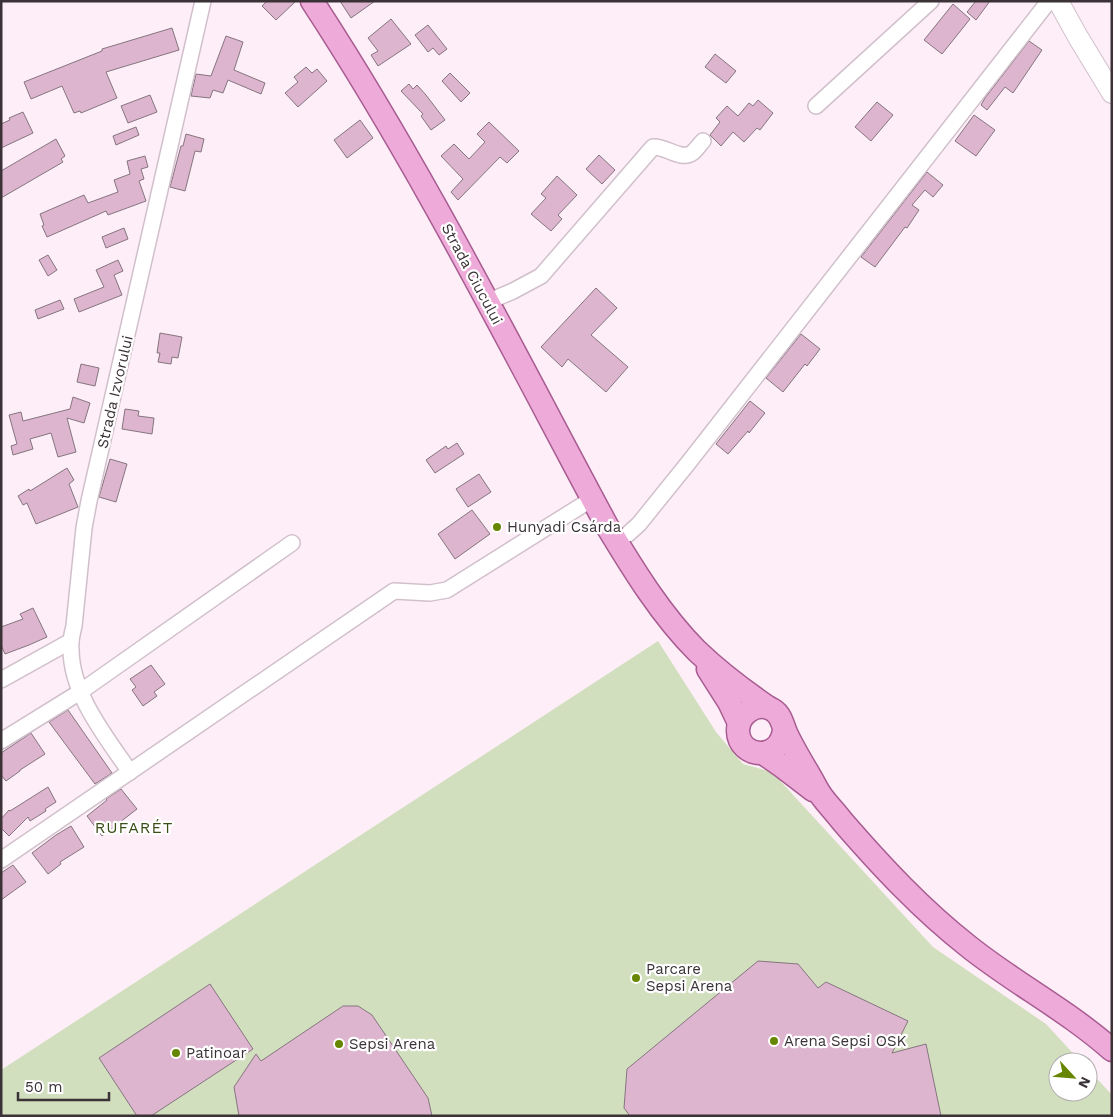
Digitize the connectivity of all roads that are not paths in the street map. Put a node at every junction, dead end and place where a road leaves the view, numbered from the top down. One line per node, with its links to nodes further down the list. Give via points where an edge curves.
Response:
1 (203, 1): 13 (street, Strada Izvorului, via 86,519)
2 (312, 1): 9 (main road, Strada Ciucului, via 389,124)
3 (931, 1): 7 (street)
4 (1049, 1): 12 (street)
5 (1058, 1): 6 (main road)
6 (1112, 93)
7 (816, 106)
8 (703, 141): 9 (street, via 687,156 660,146 653,147 541,276)
9 (487, 302): 10 (main road, Strada Ciucului)
10 (592, 499): 12 (main road, Strada Ciucului); 22 (street, via 447,590 430,593 394,591)
11 (292, 543): 16 (street)
12 (626, 543): 14 (main road, Strada Ciucului, via 655,600)
13 (71, 641): 15 (street); 16 (street, Strada Izvorului, via 71,660)
14 (697, 651): 17 (main road); 18 (main road)
15 (1, 680)
16 (80, 692): 20 (street); 22 (street, Strada Izvorului, via 97,724)
17 (769, 708): 18 (main road, via 754,708); 19 (main road, via 781,718)
18 (739, 723): 21 (main road, via 739,738 743,744 749,750)
19 (784, 730): 21 (main road, via 781,742); 23 (main road)
20 (1, 741)
21 (763, 753): 23 (main road)
22 (130, 772): 24 (street)
23 (822, 797): 25 (main road, via 868,851 934,918)
24 (1, 860)
25 (1112, 1050)

